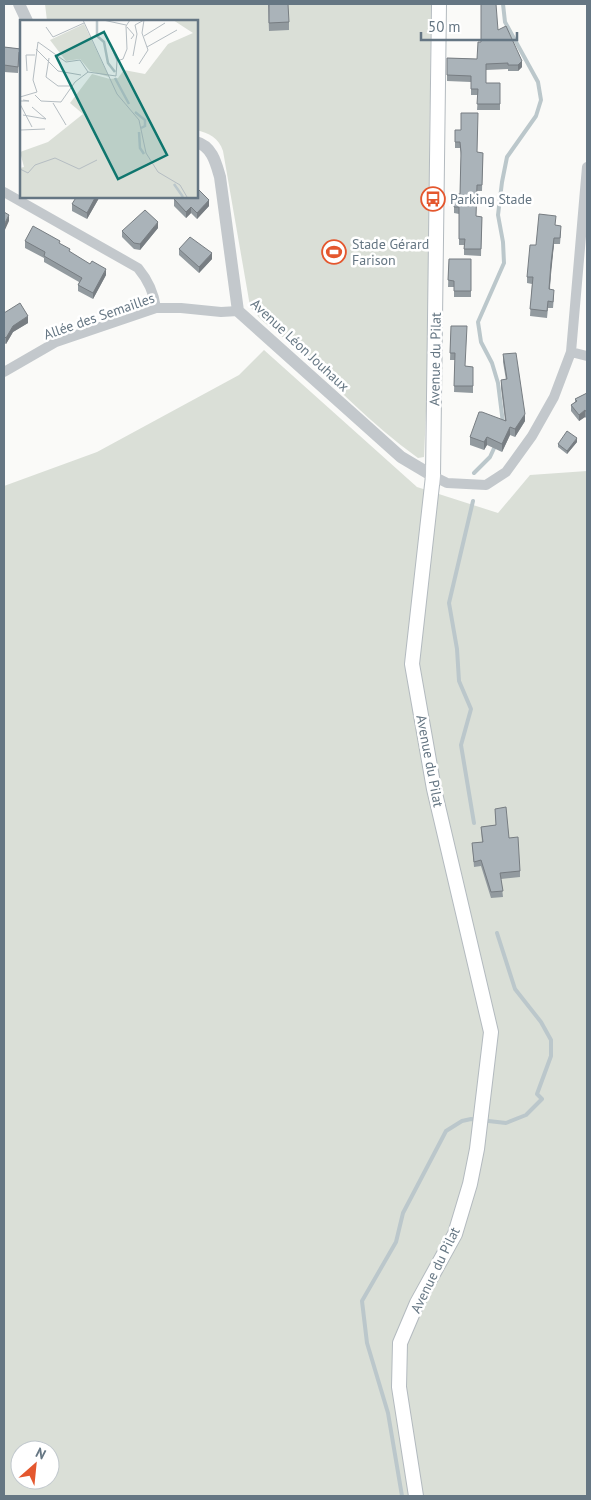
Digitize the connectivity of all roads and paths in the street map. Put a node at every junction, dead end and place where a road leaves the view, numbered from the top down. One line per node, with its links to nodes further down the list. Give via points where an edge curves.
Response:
1 (19, 4): 3 (street)
2 (439, 4): 12 (main road, Avenue du Pilat)
3 (27, 20)
4 (198, 142): 8 (street, Avenue Léon Jouhaux, via 214,158 220,177)
5 (587, 167): 9 (street)
6 (4, 192): 7 (street, via 138,268 146,278)
7 (156, 308): 8 (street, Allée des Semailles); 11 (street, Allée des Semailles, via 56,342)
8 (238, 311): 12 (street, Avenue Léon Jouhaux, via 401,457)
9 (571, 352): 10 (street); 12 (street, via 554,396 532,436 506,472 486,485 447,483)
10 (587, 356)
11 (5, 370)
12 (433, 476): 13 (main road, Avenue du Pilat, via 412,664 434,789 491,1032 470,1184 455,1234 417,1303 400,1343 399,1387)
13 (416, 1496)

